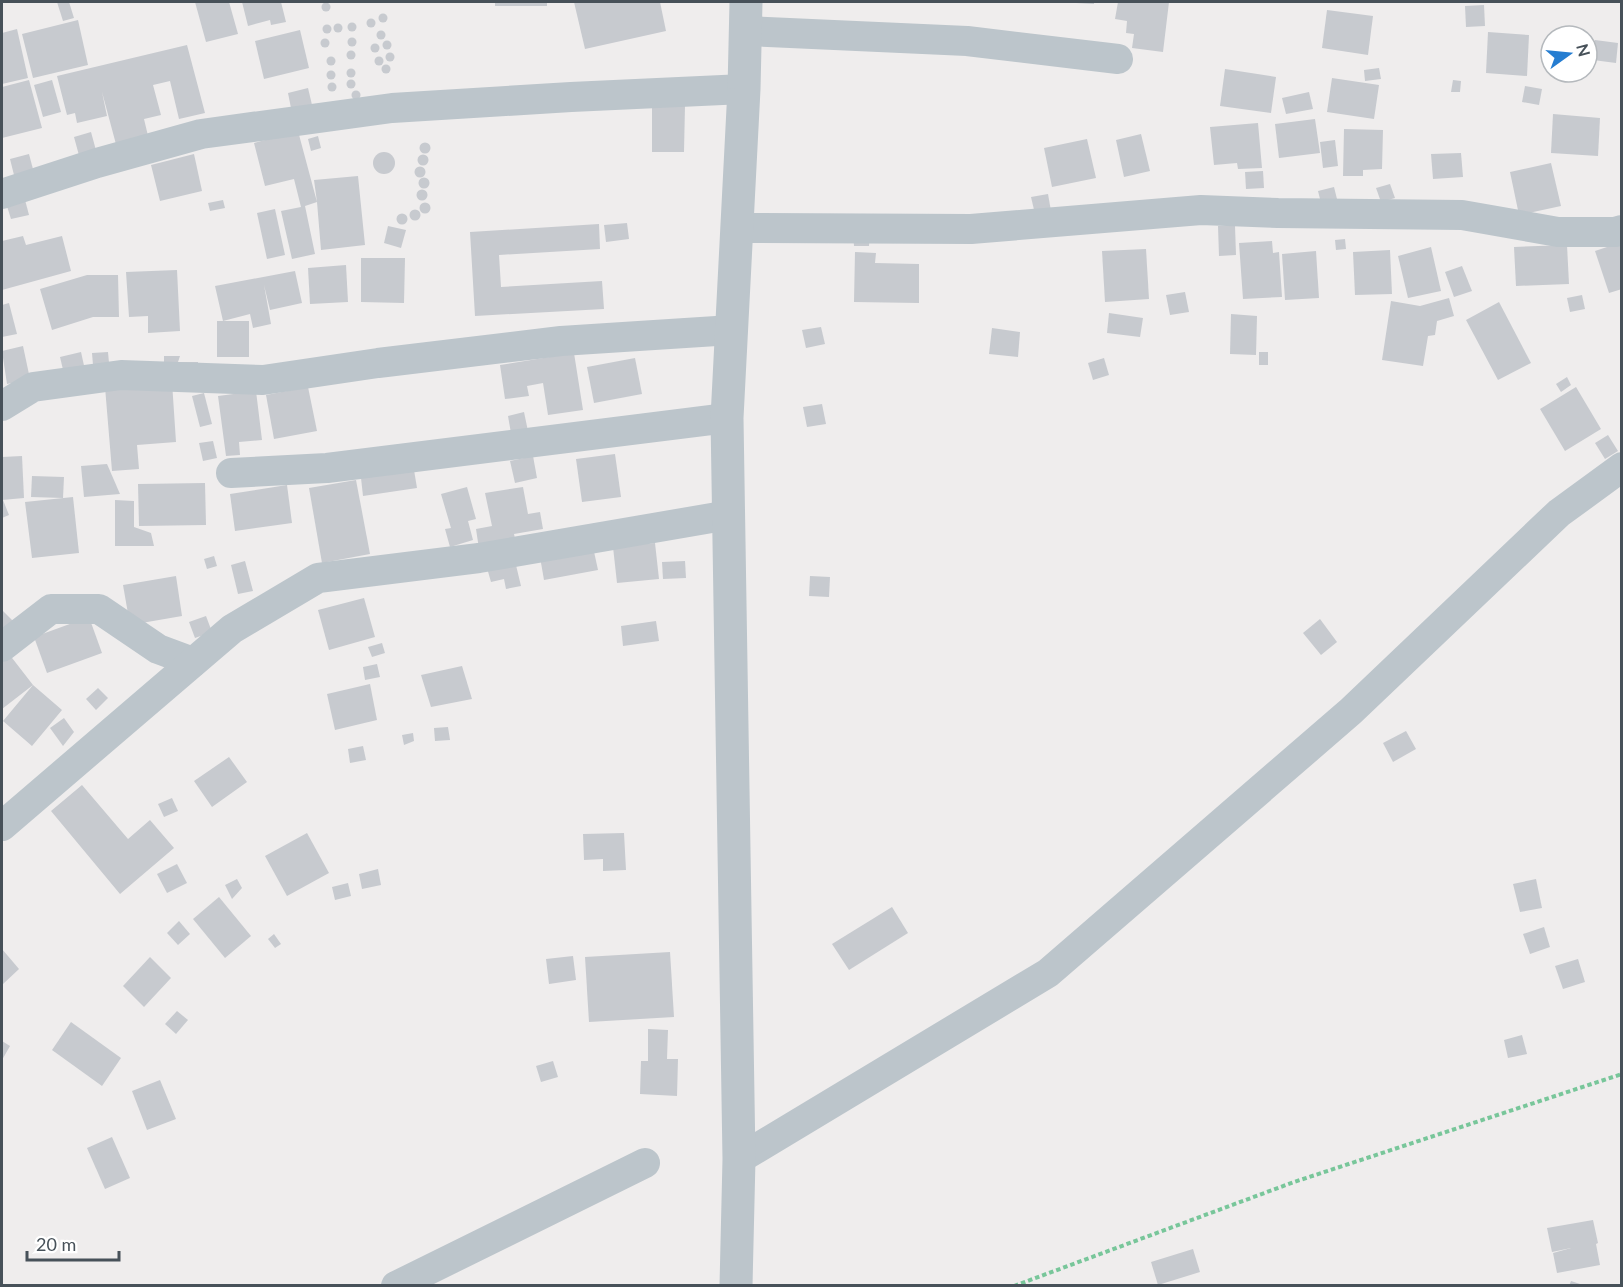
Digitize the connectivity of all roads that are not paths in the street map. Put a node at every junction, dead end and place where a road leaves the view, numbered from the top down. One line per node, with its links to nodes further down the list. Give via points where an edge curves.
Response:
1 (745, 16): 2 (street); 3 (street)
2 (1118, 59)
3 (744, 89): 4 (street, via 392,108 201,134); 5 (street)
4 (2, 194)
5 (737, 228): 6 (street, via 971,229 1201,210 1462,215 1558,232); 7 (street)
6 (1622, 230)
7 (732, 330): 8 (street, via 561,341 263,380 121,375 33,387); 9 (street)
8 (2, 406)
9 (727, 418): 11 (street, via 327,468); 12 (street)
10 (1622, 467): 16 (street, via 1559,513 1351,711 1048,973)
11 (231, 473)
12 (729, 515): 14 (street, via 478,558 318,578 232,629); 16 (street)
13 (2, 647): 14 (street, via 51,609 99,609 158,649)
14 (193, 662): 15 (street)
15 (2, 826)
16 (739, 1159): 19 (street)
17 (645, 1163): 18 (street)
18 (396, 1286)
19 (736, 1286)

